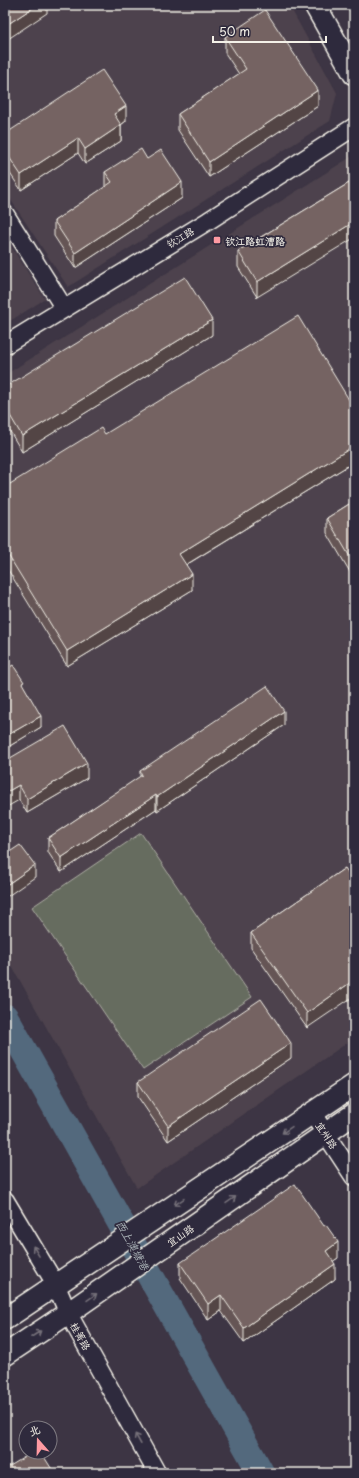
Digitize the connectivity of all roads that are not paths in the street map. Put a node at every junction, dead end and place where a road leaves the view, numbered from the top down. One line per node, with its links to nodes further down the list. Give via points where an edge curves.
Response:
1 (315, 5): 2 (main road)
2 (354, 74)
3 (354, 127): 6 (street, 钦江路, via 208,221)
4 (5, 214): 5 (street)
5 (10, 232): 6 (street)
6 (64, 308): 7 (street, 钦江路)
7 (5, 345)
8 (354, 1085): 9 (main road)
9 (312, 1113): 11 (street, 宜州路); 14 (main road, one-way to 14)
10 (354, 1114): 11 (main road, 宜山路)
11 (326, 1133): 12 (street, 宜州路); 15 (main road, 宜山路, one-way to 11)
12 (354, 1177)
13 (5, 1200): 14 (street, 桂箐路, one-way to 13)
14 (56, 1285): 15 (street, 桂箐路); 16 (main road)
15 (68, 1314): 17 (main road, 宜山路, one-way to 15); 18 (street, 桂箐路, one-way to 15)
16 (5, 1319)
17 (5, 1355)
18 (157, 1473)

